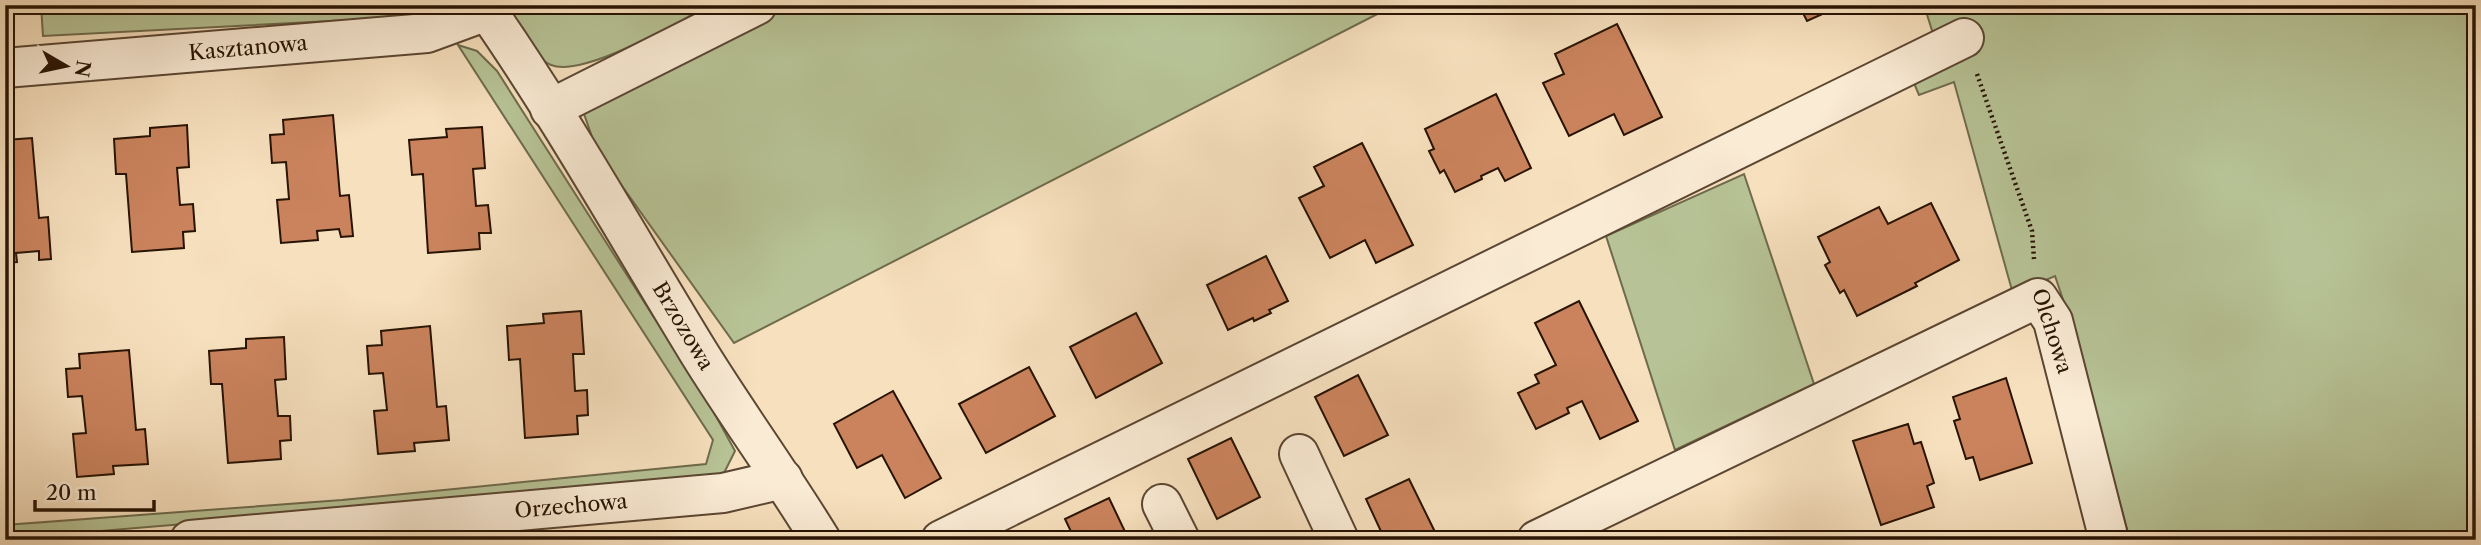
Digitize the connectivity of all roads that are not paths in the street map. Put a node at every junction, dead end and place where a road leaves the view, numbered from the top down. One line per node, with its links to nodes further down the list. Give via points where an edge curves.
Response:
1 (757, 5): 5 (street)
2 (485, 8): 4 (street, Kasztanowa, via 427,33); 5 (street, Brzozowa)
3 (1964, 38): 11 (street)
4 (5, 68)
5 (550, 109): 7 (street, Brzozowa, via 719,385)
6 (1299, 454): 13 (street)
7 (783, 479): 9 (street, Orzechowa, via 723,493); 10 (street, Brzozowa)
8 (1162, 504): 12 (street)
9 (190, 540)
10 (821, 540)
11 (941, 540)
12 (1180, 540)
13 (1339, 540)
14 (1536, 540): 15 (street, Olchowa, via 2038,298 2053,321)
15 (2109, 540)

